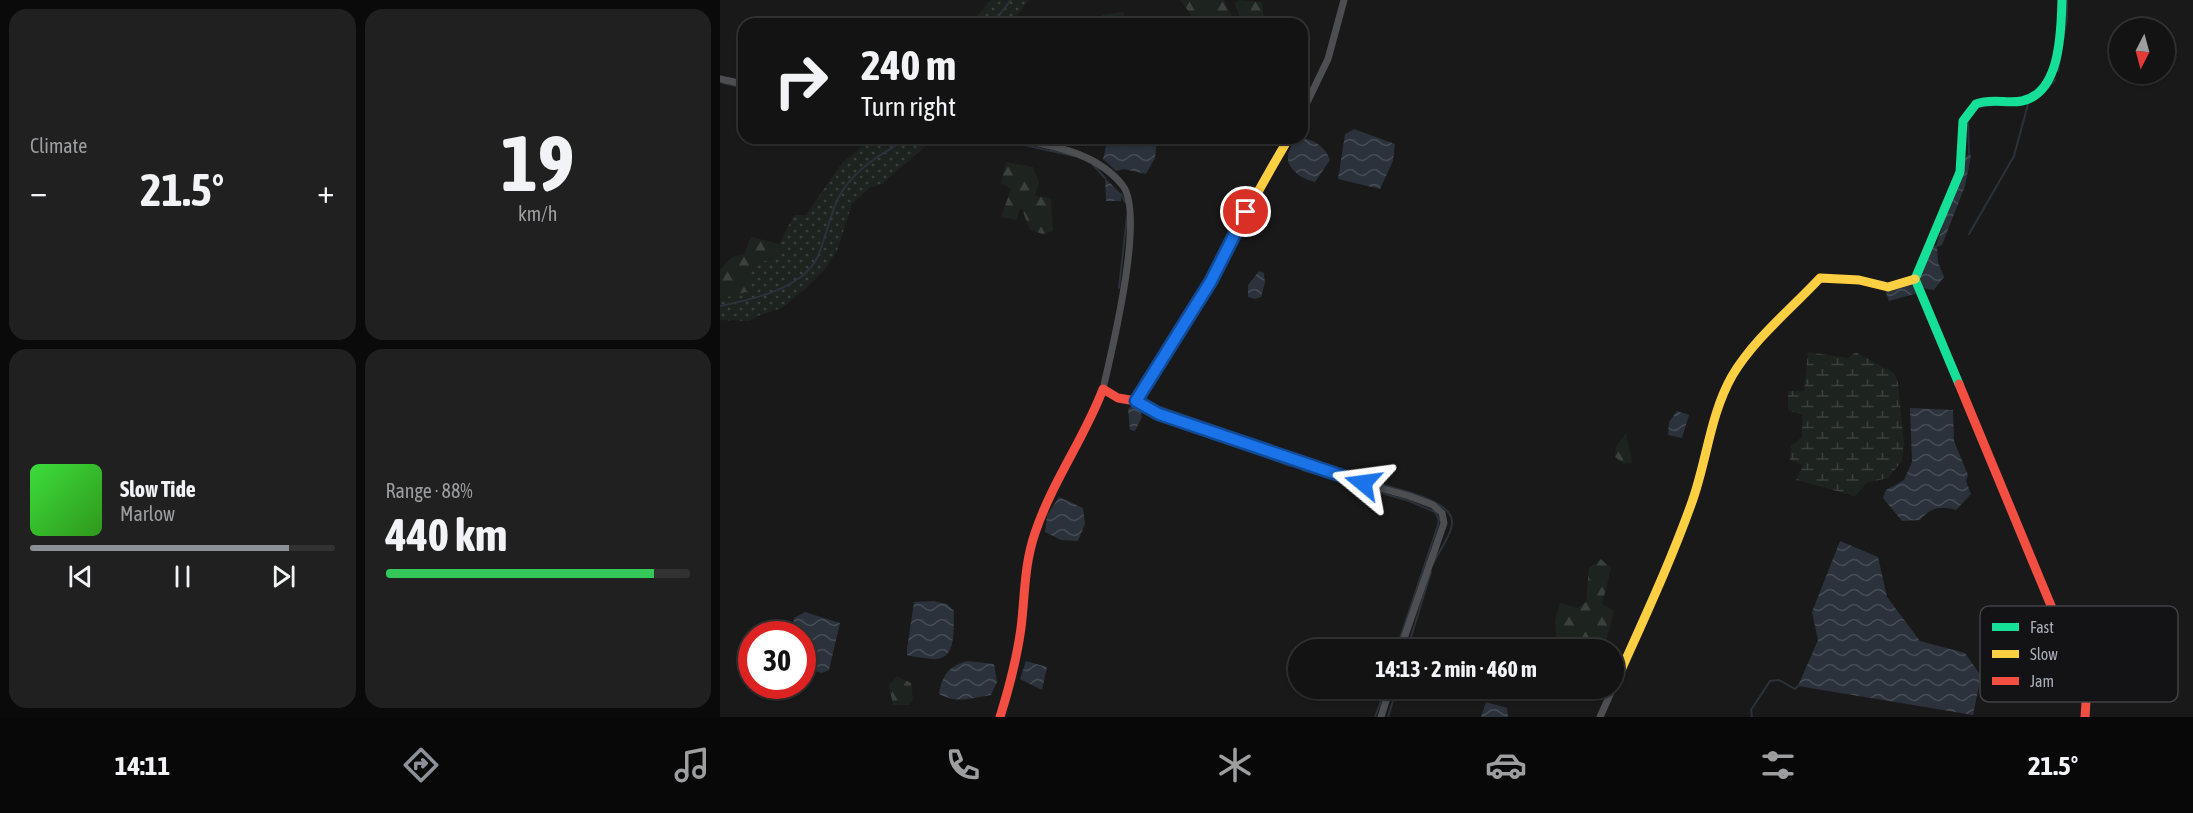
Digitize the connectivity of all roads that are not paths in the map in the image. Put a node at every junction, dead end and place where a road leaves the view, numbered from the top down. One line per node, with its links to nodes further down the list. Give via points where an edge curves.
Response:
1 (1344, 0): 5 (street, via 1328,58)
2 (2062, 0): 8 (street, via 2056,54 2042,89 2032,98 1974,104 1966,113 1960,172)
3 (720, 79): 4 (street)
4 (738, 83)
5 (1308, 100)
6 (1039, 144): 9 (street, via 1086,156 1122,186 1129,200 1127,264)
7 (1284, 144): 10 (street, via 1211,281)
8 (1915, 279): 11 (street); 13 (street, via 1888,286 1820,278 1752,349 1732,376 1718,410 1684,525)
9 (1103, 389): 10 (street, via 1118,398); 17 (street, via 1089,426 1053,486 1034,535 1024,577 1021,628)
10 (1136, 401): 12 (street, via 1155,412 1297,462 1433,505 1442,513 1444,523)
11 (2051, 606)
12 (1404, 639)
13 (1624, 662)
14 (1387, 699): 18 (street)
15 (1608, 699): 19 (street)
16 (2086, 702): 20 (street)
17 (1000, 717)
18 (1381, 717)
19 (1600, 717)
20 (2085, 717)

